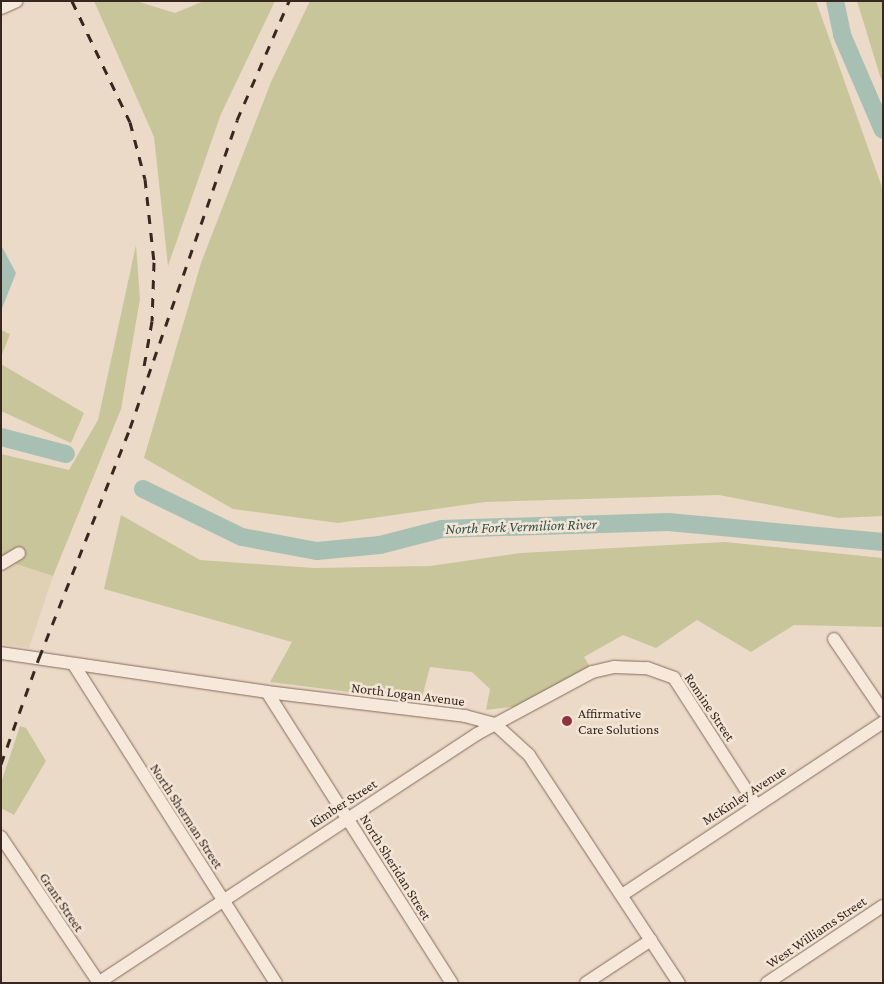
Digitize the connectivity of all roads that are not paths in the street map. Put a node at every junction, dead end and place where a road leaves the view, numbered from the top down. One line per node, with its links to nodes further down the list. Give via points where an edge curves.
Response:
1 (16, 1): 2 (street)
2 (1, 8)
3 (19, 553): 4 (street)
4 (1, 564)
5 (834, 639): 10 (street)
6 (1, 653): 7 (street, North Logan Avenue)
7 (74, 665): 9 (street, North Logan Avenue); 17 (street, North Sherman Street)
8 (614, 667): 12 (street, Kimber Street, via 592,672); 13 (street, Romine Street, via 647,668 674,678)
9 (266, 692): 12 (street, North Logan Avenue, via 466,716); 14 (street, North Sheridan Street)
10 (883, 711)
11 (883, 722): 13 (street, McKinley Avenue)
12 (495, 724): 14 (street, Kimber Street); 16 (street, North Logan Avenue, via 530,755)
13 (756, 805): 16 (street, McKinley Avenue)
14 (347, 818): 17 (street, Kimber Street); 22 (street, North Sheridan Street)
15 (1, 838): 20 (street, Grant Street)
16 (622, 895): 19 (street, North Logan Avenue)
17 (223, 900): 20 (street, Kimber Street); 21 (street, North Sherman Street)
18 (883, 906): 25 (street, West Williams Street)
19 (651, 940): 23 (street); 24 (street, North Logan Avenue)
20 (99, 983)
21 (276, 983)
22 (452, 983)
23 (586, 983)
24 (679, 983)
25 (767, 983)

